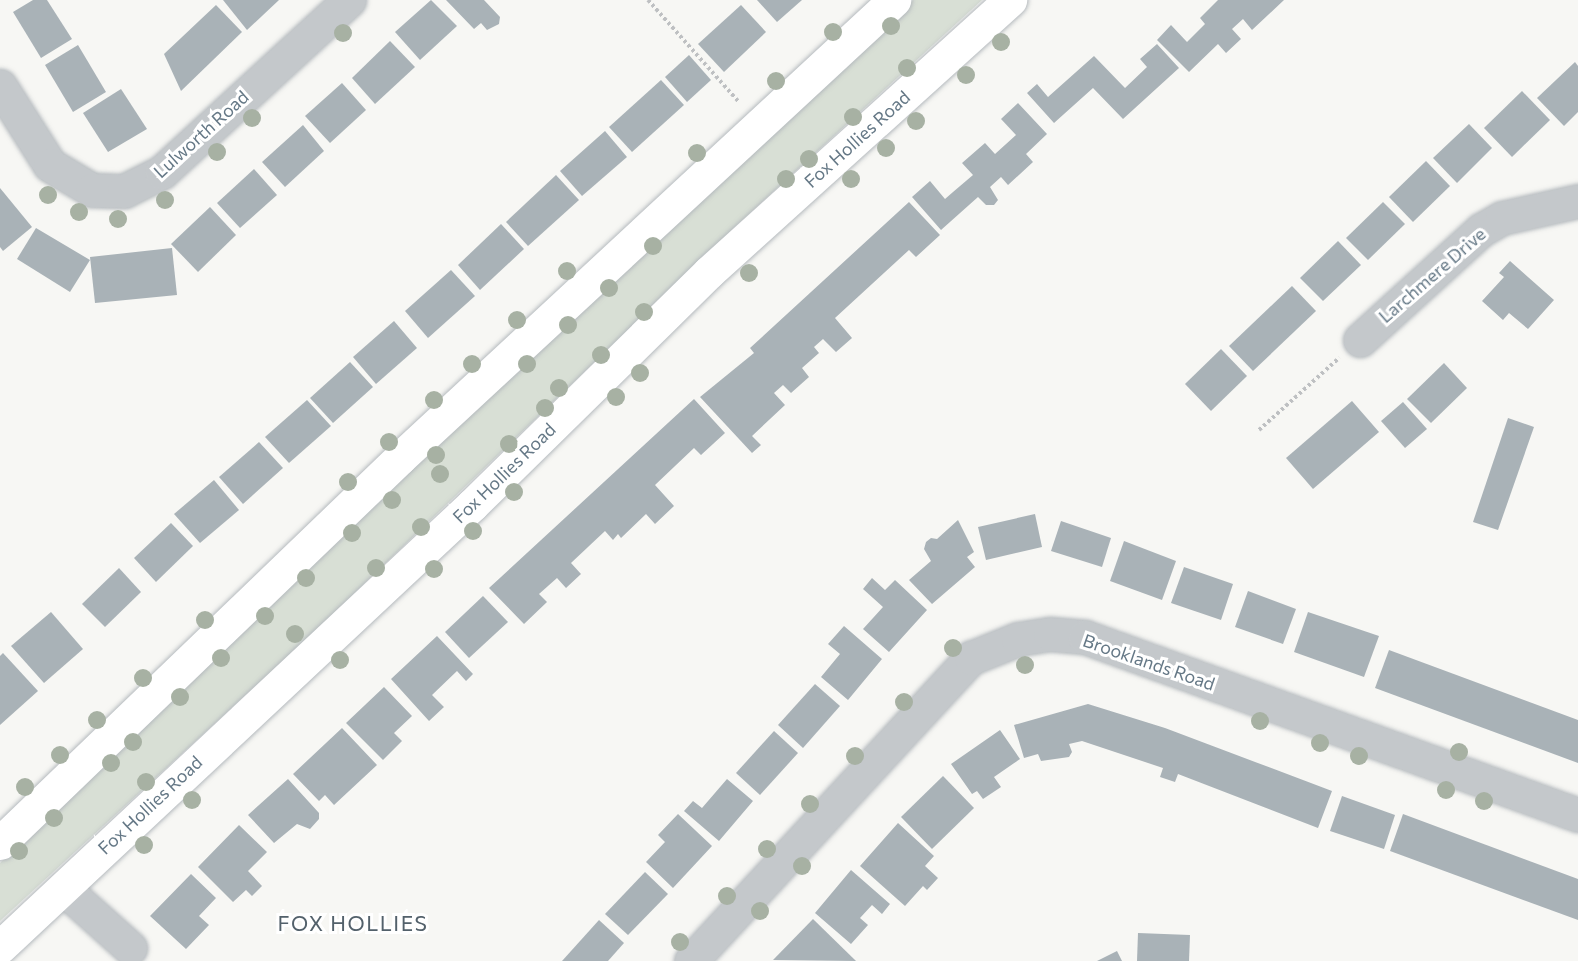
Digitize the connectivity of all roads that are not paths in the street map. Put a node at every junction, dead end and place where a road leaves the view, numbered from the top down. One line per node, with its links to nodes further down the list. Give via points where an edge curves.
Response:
1 (349, 0): 4 (street, Lulworth Road, via 162,172 124,191 92,190 50,165)
2 (894, 0): 8 (main road, via 400,458)
3 (1010, 0): 9 (main road, Fox Hollies Road, via 709,272 472,505)
4 (0, 86)
5 (1578, 201): 6 (street, Larchmere Drive, via 1502,218 1482,230)
6 (1360, 340)
7 (1578, 815): 12 (street, Brooklands Road, via 1085,637 1050,634 1018,639 971,658)
8 (0, 843)
9 (63, 888): 10 (main road, Fox Hollies Road); 11 (street)
10 (0, 947)
11 (130, 948)
12 (691, 961)

